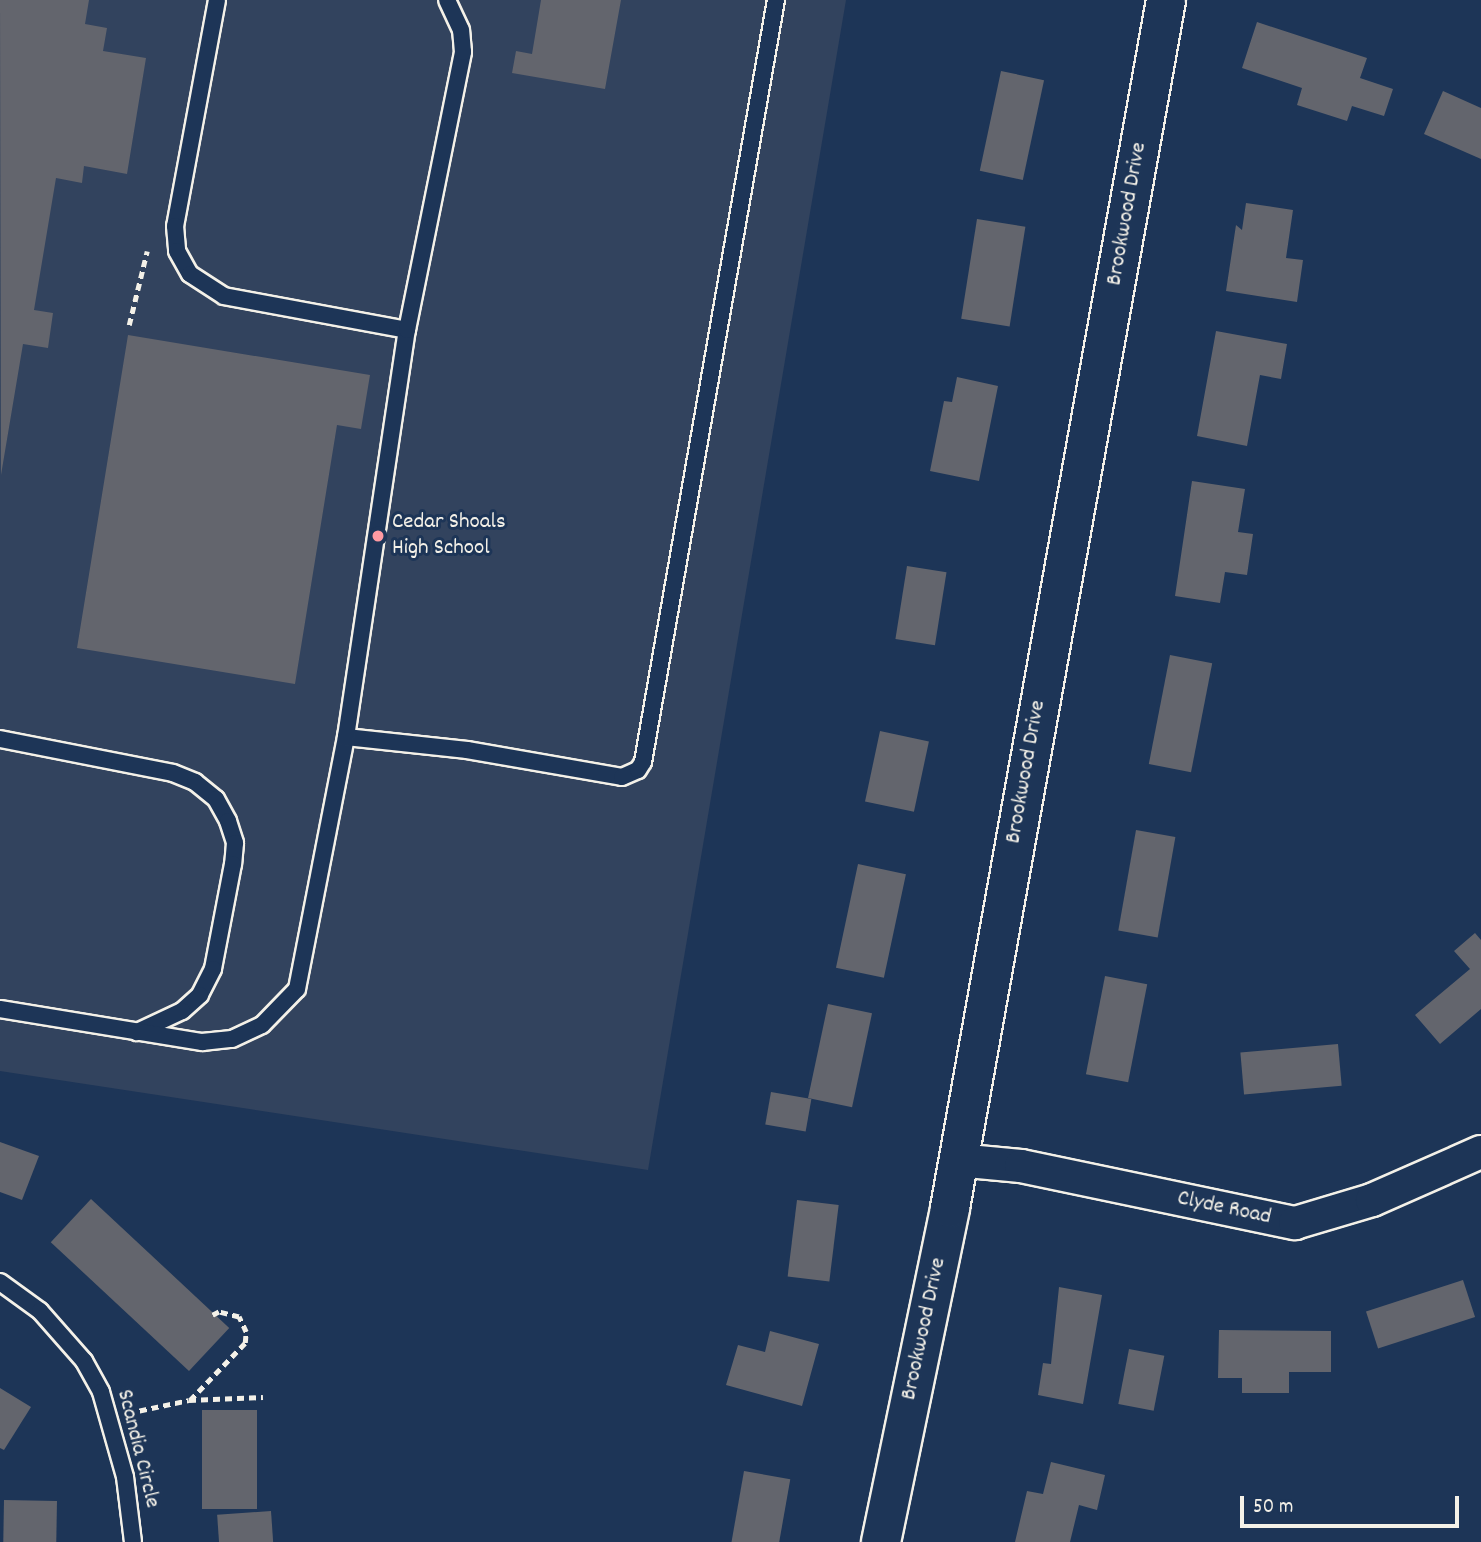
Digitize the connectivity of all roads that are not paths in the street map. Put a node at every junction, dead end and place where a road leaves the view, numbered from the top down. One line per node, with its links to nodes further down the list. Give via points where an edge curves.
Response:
1 (217, 0): 5 (lane, via 175,226 177,251 190,274 224,296)
2 (447, 0): 5 (lane, via 461,30 463,52)
3 (776, 0): 6 (lane, via 643,762 638,770 622,777 467,750)
4 (1167, 0): 11 (street, Brookwood Drive)
5 (407, 330): 6 (lane)
6 (346, 737): 9 (lane, via 297,989 262,1025 232,1039 202,1042)
7 (0, 739): 9 (lane, via 173,773 195,782 216,799 228,821 235,843 233,864 213,969 200,995 183,1011)
8 (0, 1009): 9 (lane)
9 (135, 1033)
10 (1481, 1152): 11 (street, Clyde Road, via 1371,1200 1295,1223 1021,1166)
11 (957, 1160): 14 (street, Brookwood Drive)
12 (0, 1282): 13 (lane, Scandia Circle, via 40,1311 84,1361 110,1417 127,1489)
13 (133, 1542)
14 (881, 1542)

